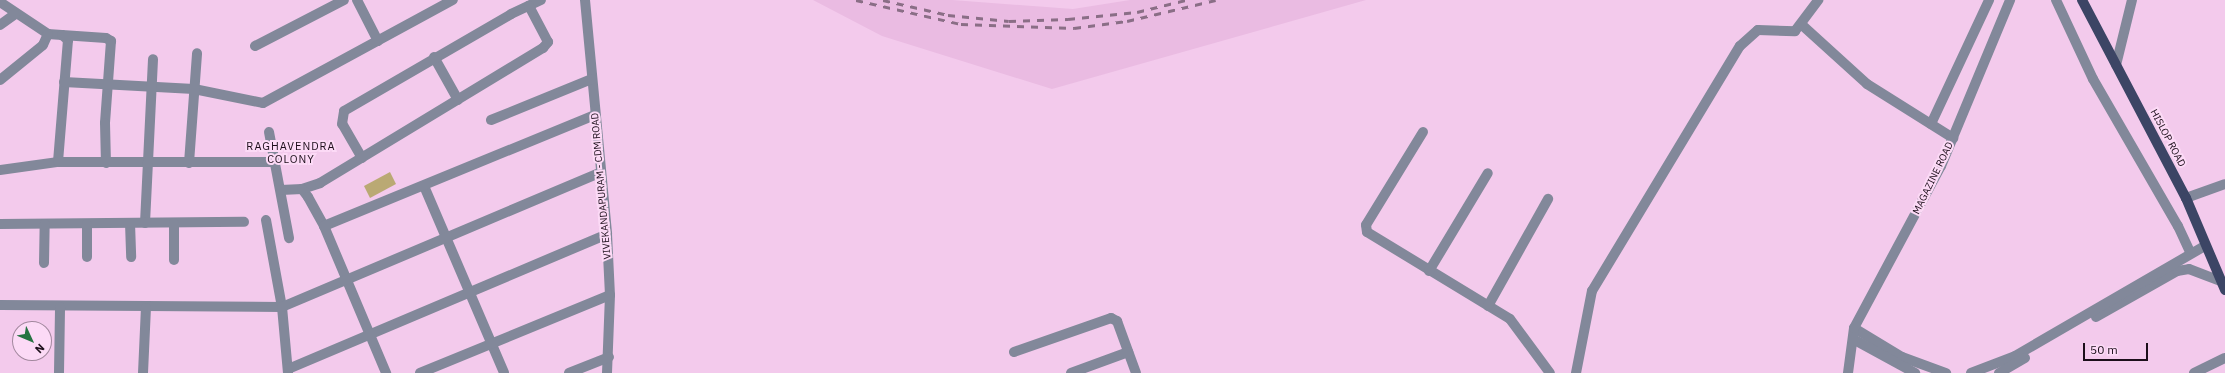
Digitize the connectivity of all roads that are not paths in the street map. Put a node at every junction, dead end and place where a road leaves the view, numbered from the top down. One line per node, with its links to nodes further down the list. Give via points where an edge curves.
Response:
1 (344, 0): 20 (street)
2 (357, 0): 19 (street)
3 (453, 0): 19 (street)
4 (541, 0): 13 (street)
5 (585, 0): 26 (street, VIVEKANDAPURAM - CDM ROAD)
6 (1818, 0): 16 (street)
7 (1989, 0): 34 (street)
8 (2009, 0): 37 (street, MAGAZINE ROAD)
9 (2056, 0): 66 (street, via 2093,79)
10 (2082, 0): 24 (main road, HISLOP ROAD)
11 (2132, 0): 24 (street)
12 (0, 2): 14 (street)
13 (529, 6): 22 (street); 31 (street, via 548,42)
14 (15, 14): 15 (street); 17 (street)
15 (0, 25)
16 (1802, 25): 34 (street, via 1867,84); 103 (street, via 1795,31 1758,30 1740,46 1592,292)
17 (48, 34): 18 (street); 25 (street, via 43,45)
18 (62, 35): 27 (street, via 68,40); 28 (street, via 106,38 111,42)
19 (378, 41): 30 (street, via 263,103)
20 (255, 46)
21 (197, 53): 30 (street)
22 (434, 57): 31 (street); 38 (street, via 344,111 342,124)
23 (153, 59): 29 (street)
24 (2116, 65): 51 (main road, HISLOP ROAD)
25 (1, 77)
26 (592, 78): 32 (street, VIVEKANDAPURAM - CDM ROAD); 33 (street)
27 (64, 82): 28 (street); 39 (street)
28 (107, 83): 29 (street); 41 (street)
29 (152, 88): 30 (street); 43 (street)
30 (194, 89): 42 (street)
31 (458, 100): 38 (street)
32 (595, 115): 45 (street, VIVEKANDAPURAM - CDM ROAD); 48 (street)
33 (490, 120)
34 (1931, 124): 37 (street)
35 (269, 132): 40 (street)
36 (1423, 132): 71 (street, via 1366,225 1372,237)
37 (1953, 138): 83 (street, MAGAZINE ROAD)
38 (362, 158): 49 (street)
39 (58, 162): 41 (street); 44 (street)
40 (274, 162): 42 (street); 50 (street)
41 (106, 163): 43 (street)
42 (189, 163): 43 (street)
43 (148, 164): 56 (street)
44 (0, 170)
45 (599, 173): 62 (street, VIVEKANDAPURAM - CDM ROAD); 64 (street)
46 (1488, 173): 71 (street)
47 (2225, 184): 51 (street)
48 (424, 186): 61 (street); 64 (street)
49 (302, 189): 50 (street); 61 (street)
50 (281, 190): 63 (street)
51 (2186, 198): 65 (main road, HISLOP ROAD)
52 (1548, 199): 78 (street)
53 (266, 220): 79 (street)
54 (244, 222): 57 (street)
55 (130, 223): 56 (street); 60 (street); 67 (street)
56 (145, 223): 57 (street)
57 (174, 223): 69 (street)
58 (0, 224): 59 (street)
59 (45, 224): 60 (street); 70 (street)
60 (87, 224): 68 (street)
61 (324, 226): 72 (street)
62 (607, 234): 75 (street); 76 (street, VIVEKANDAPURAM - CDM ROAD)
63 (289, 238)
64 (446, 238): 72 (street); 75 (street)
65 (2205, 246): 66 (street); 73 (main road, HISLOP ROAD)
66 (2190, 252): 82 (street)
67 (131, 256)
68 (87, 257)
69 (174, 260)
70 (44, 263)
71 (1429, 271): 78 (street)
72 (346, 280): 79 (street); 84 (street)
73 (2221, 281): 74 (main road, HISLOP ROAD); 82 (street, via 2190,269 2177,271)
74 (2225, 290)
75 (469, 292): 84 (street); 86 (street)
76 (610, 295): 86 (street); 90 (street, VIVEKANDAPURAM - CDM ROAD)
77 (0, 305): 80 (street)
78 (1488, 306): 102 (street, via 1518,327)
79 (282, 307): 81 (street, via 175,305); 92 (street)
80 (60, 308): 81 (street); 93 (street)
81 (146, 308): 94 (street)
82 (2087, 319): 87 (street)
83 (1854, 328): 85 (street, MAGAZINE ROAD); 106 (street, via 1902,357)
84 (369, 334): 92 (street); 95 (street)
85 (1853, 339): 104 (street, MAGAZINE ROAD); 105 (street)
86 (491, 343): 96 (street); 97 (street)
87 (2043, 344): 107 (street, via 1985,370); 108 (street)
88 (1014, 352): 89 (street, via 1111,318 1117,321)
89 (1128, 352): 100 (street); 101 (street)
90 (609, 357): 98 (street); 99 (street, VIVEKANDAPURAM - CDM ROAD)
91 (2225, 358): 109 (street)
92 (288, 371)
93 (59, 373)
94 (143, 373)
95 (386, 373)
96 (420, 373)
97 (504, 373)
98 (569, 373)
99 (607, 373)
100 (1071, 373)
101 (1136, 373)
102 (1550, 373)
103 (1576, 373)
104 (1848, 373)
105 (1915, 373)
106 (1946, 373)
107 (1971, 373)
108 (1999, 373)
109 (2194, 373)

